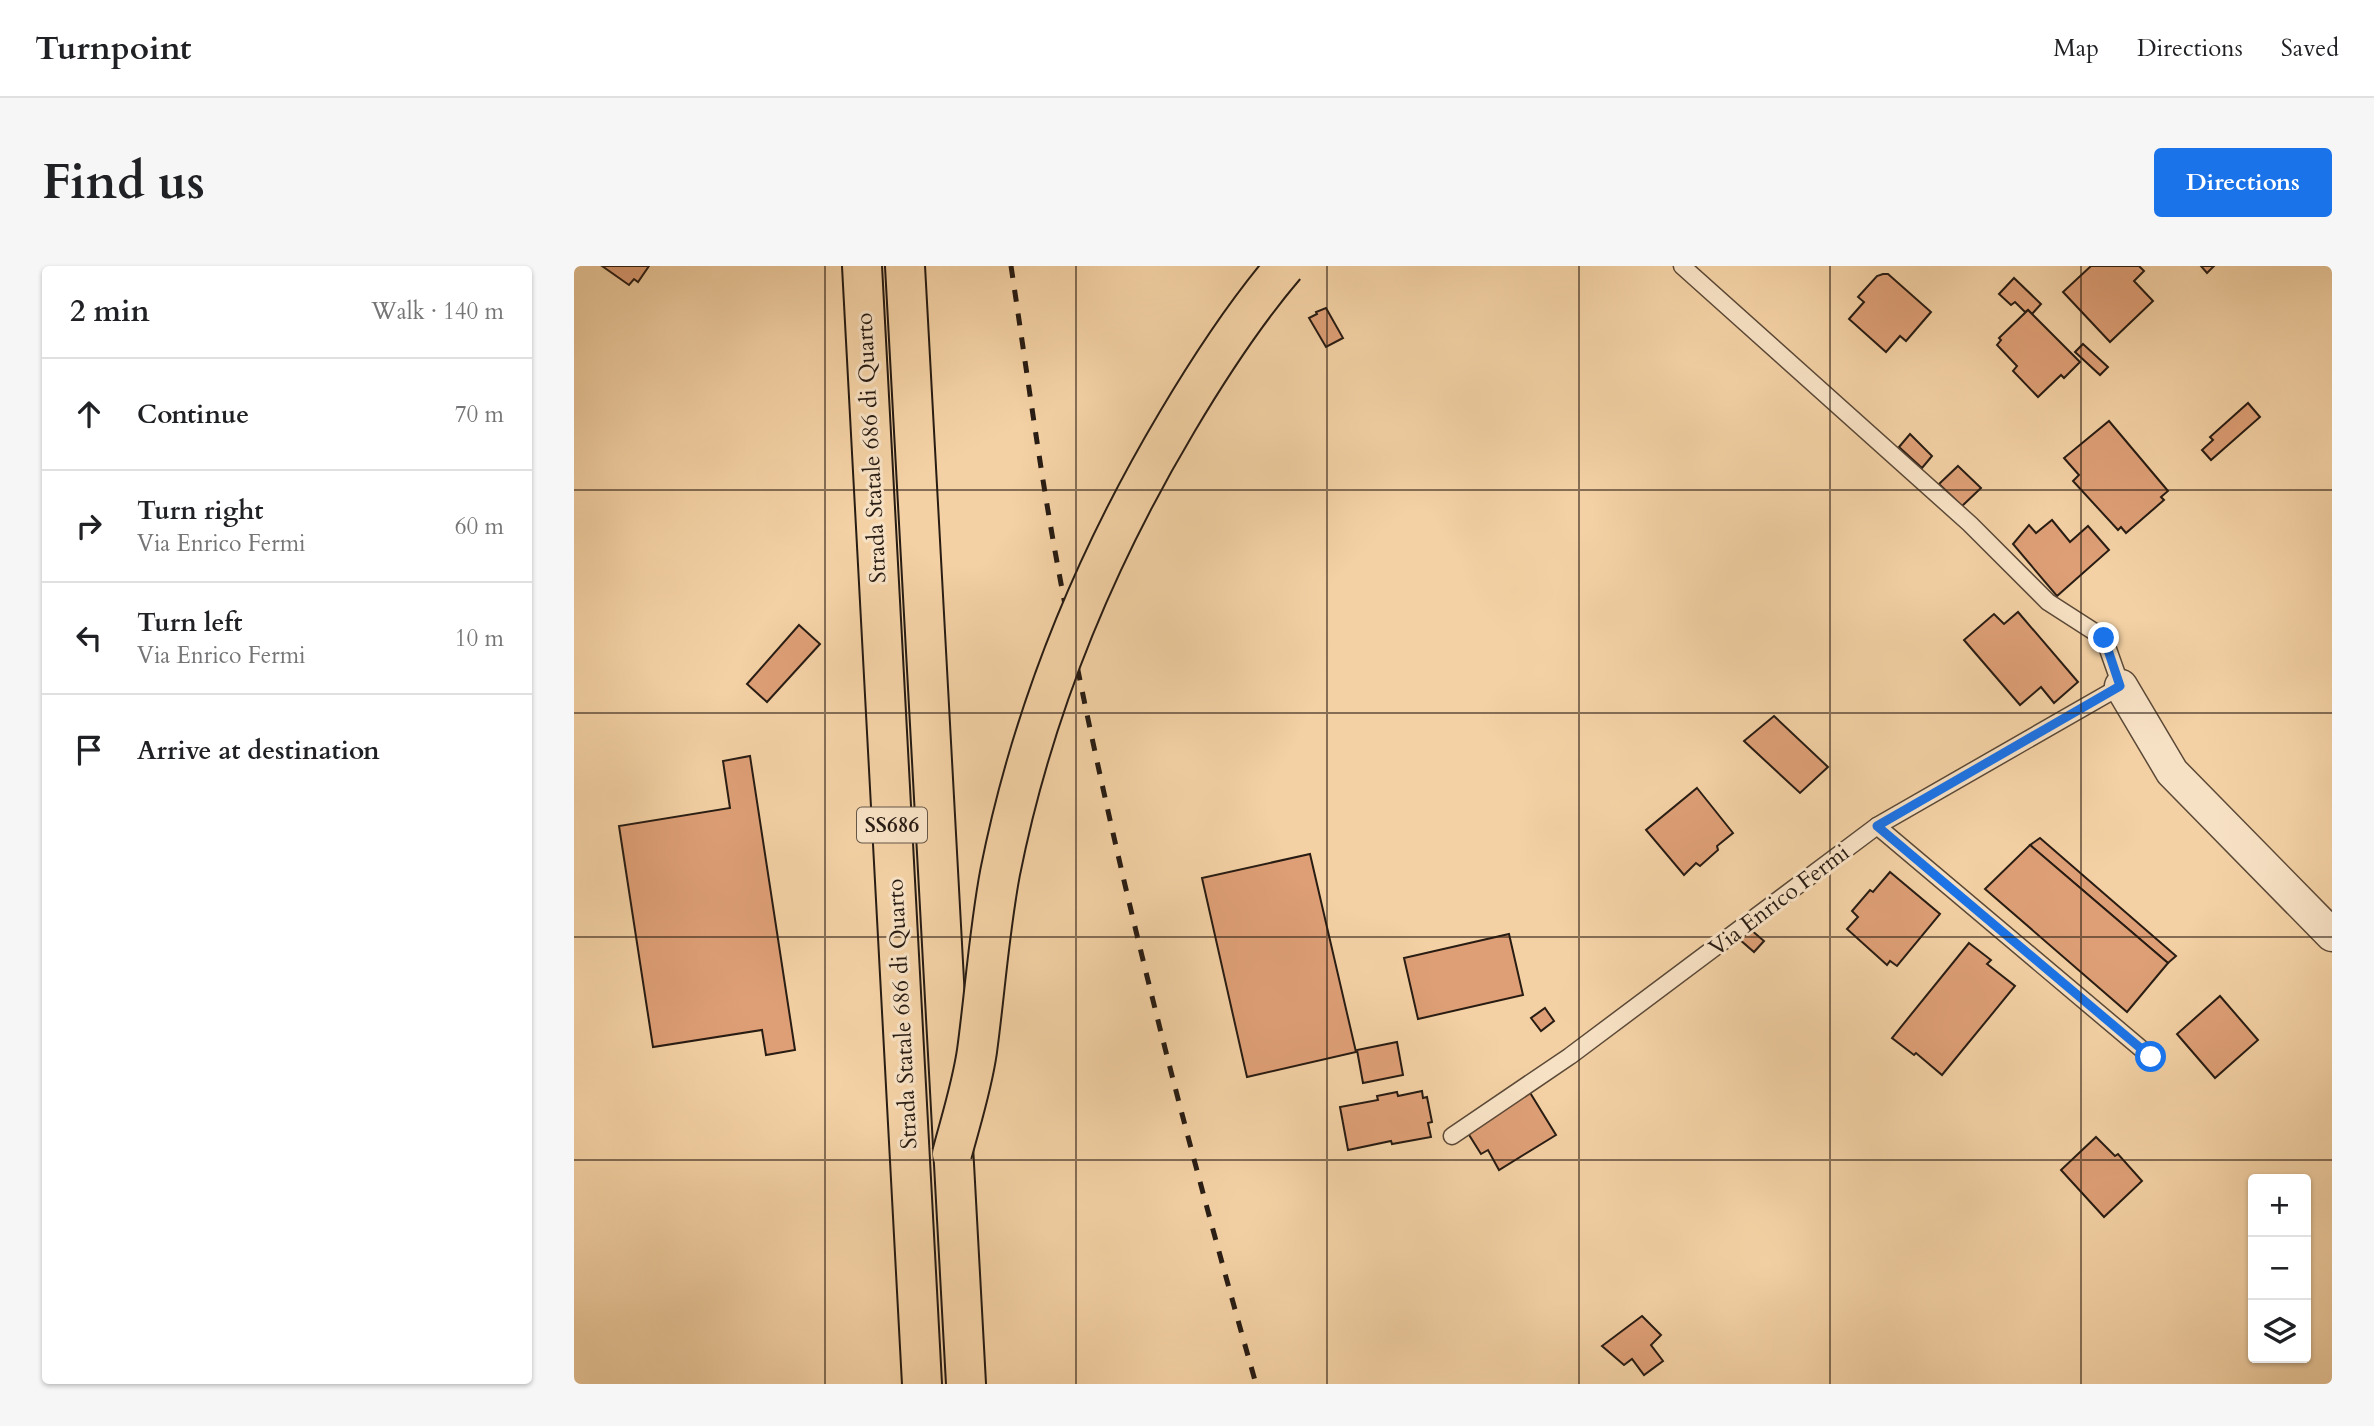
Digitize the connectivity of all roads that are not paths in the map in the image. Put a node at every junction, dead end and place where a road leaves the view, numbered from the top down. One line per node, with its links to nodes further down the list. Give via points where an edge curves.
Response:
1 (862, 266): 11 (highway, Strada Statale 686 di Quarto / SS686)
2 (905, 266): 10 (highway, Strada Statale 686 di Quarto / SS686)
3 (1285, 266): 10 (highway, bridge, via 1217,357 1152,463 1114,534 1068,639 1013,813 990,936 977,1055)
4 (1682, 266): 5 (lane, via 1970,524 2048,602 2104,638)
5 (2120, 686): 6 (lane, Via Enrico Fermi); 7 (street, via 2172,772)
6 (1877, 826): 8 (lane); 9 (lane, Via Enrico Fermi, via 1570,1056)
7 (2332, 935)
8 (2151, 1057)
9 (1452, 1136)
10 (952, 1154): 12 (highway, Strada Statale 686 di Quarto / SS686)
11 (922, 1384)
12 (966, 1384)

